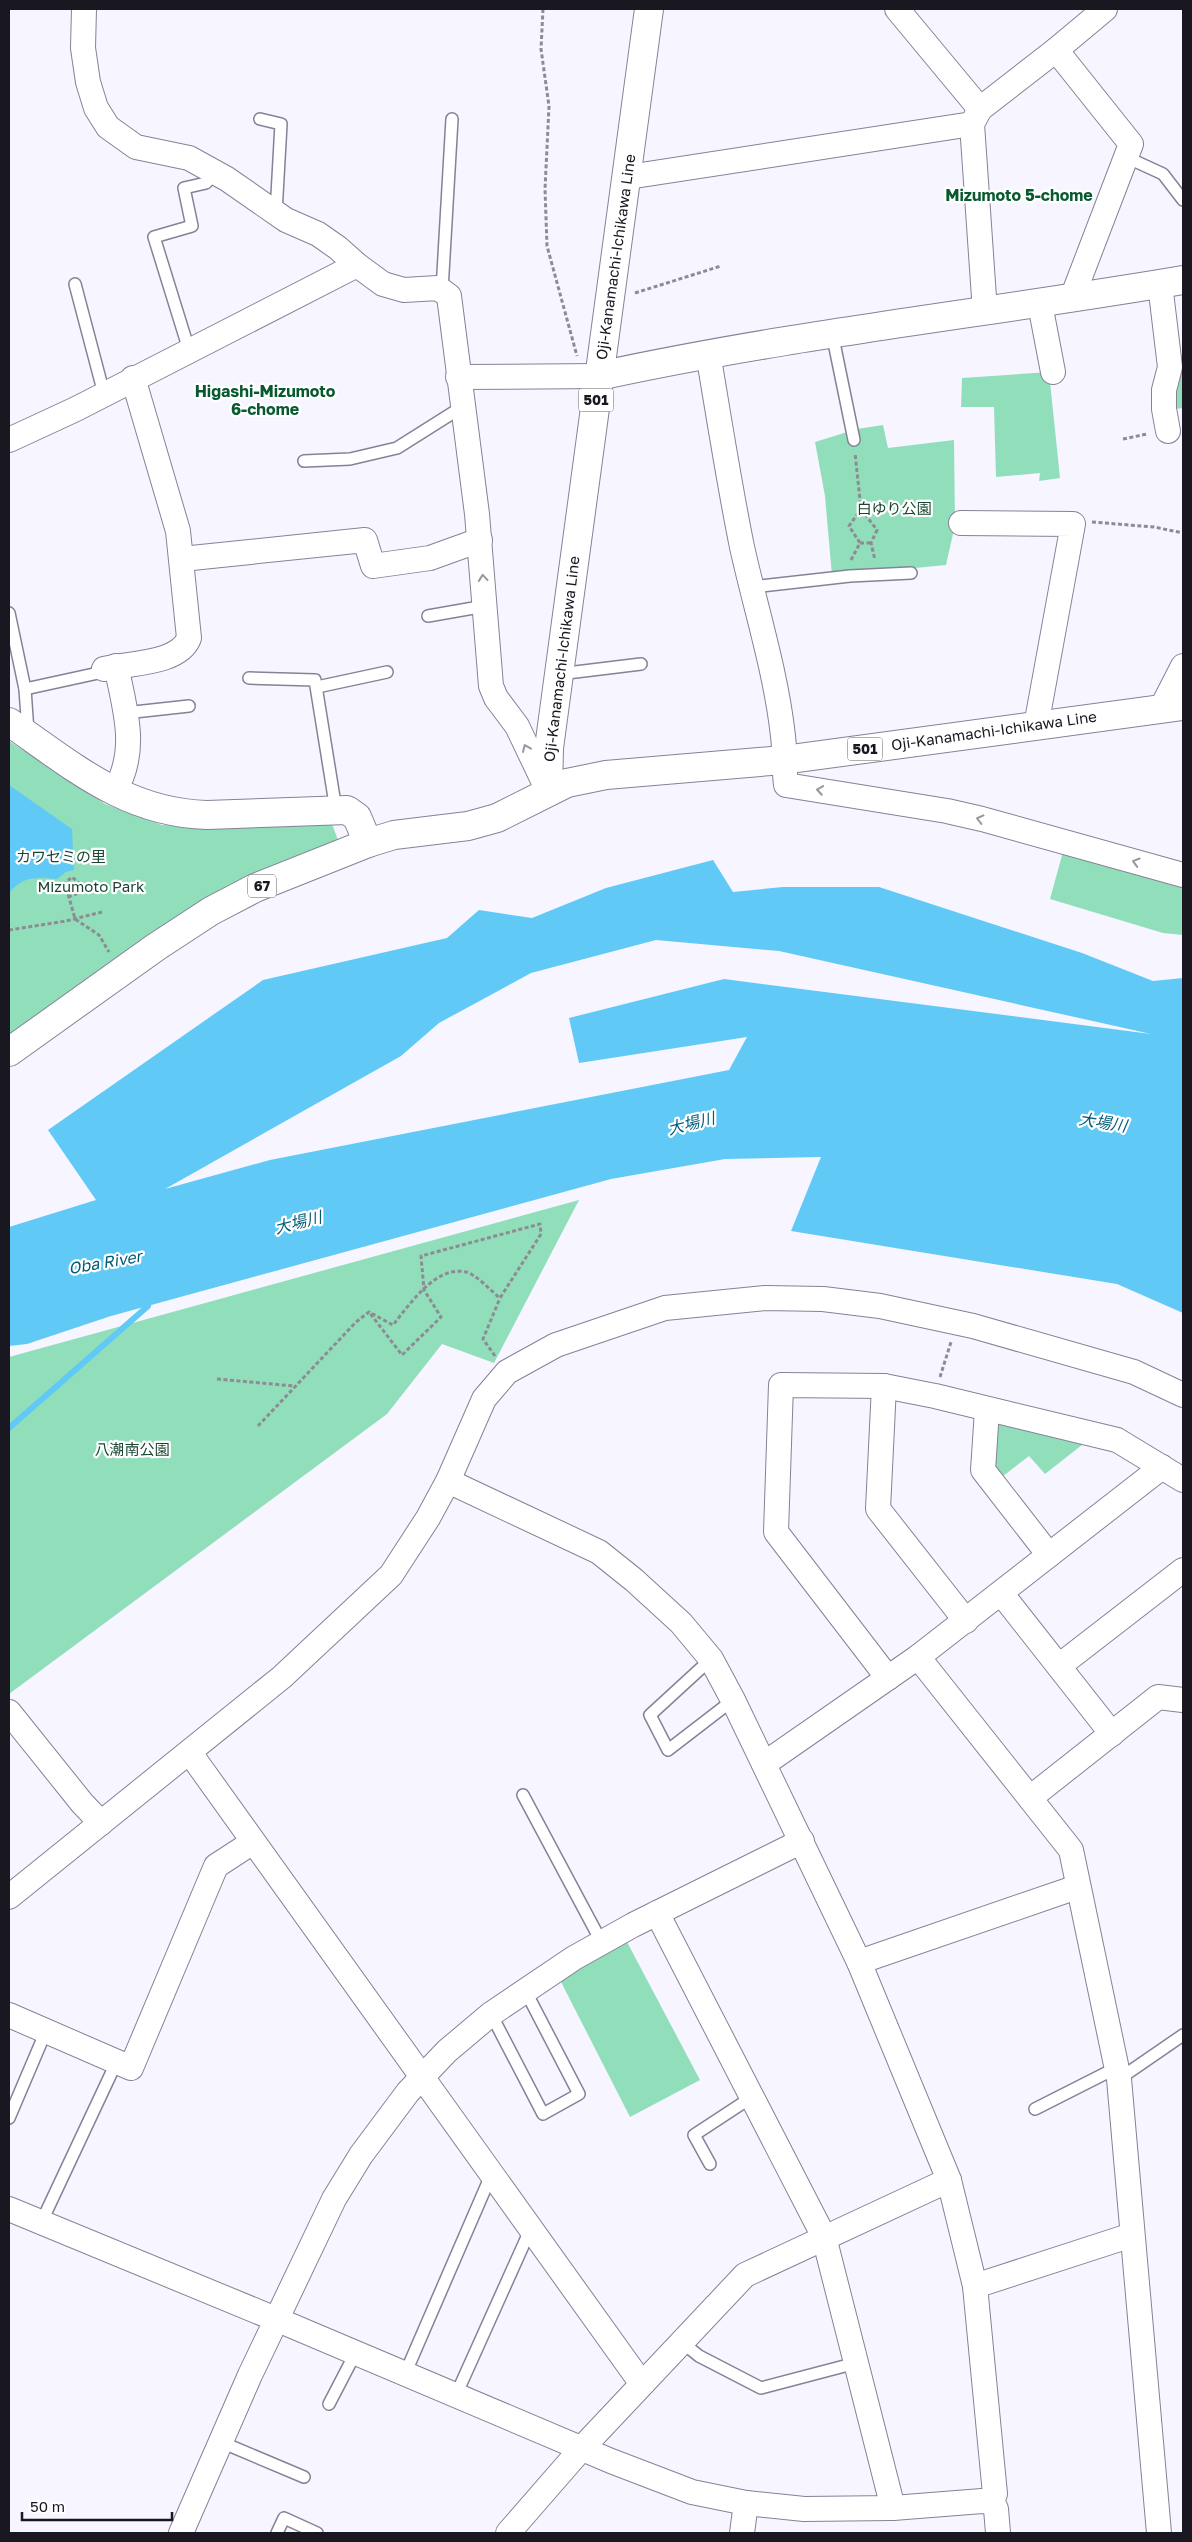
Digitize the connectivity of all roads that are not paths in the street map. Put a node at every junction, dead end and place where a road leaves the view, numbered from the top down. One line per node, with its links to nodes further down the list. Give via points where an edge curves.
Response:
1 (84, 9): 10 (street, via 83,48 88,82 96,108 108,127 136,147 189,158)
2 (649, 9): 11 (main road, Oji-Kanamachi-Ichikawa Line / 501)
3 (897, 9): 6 (street)
4 (1105, 9): 5 (street)
5 (1056, 50): 6 (street); 9 (street, via 1130,144)
6 (976, 116): 11 (street); 20 (street)
7 (260, 119): 13 (lane, via 281,124)
8 (452, 119): 17 (lane)
9 (1126, 157): 12 (lane, via 1163,174); 18 (street)
10 (214, 173): 13 (street); 22 (lane, via 206,183 184,188 192,226 154,237)
11 (628, 177): 25 (main road, Oji-Kanamachi-Ichikawa Line / 501, via 610,301)
12 (1183, 200)
13 (276, 213): 14 (street, via 318,234)
14 (357, 265): 17 (street, via 383,284 404,290); 22 (street)
15 (1172, 282): 18 (main road); 30 (street, via 1170,367 1164,390)
16 (75, 284): 28 (lane)
17 (442, 290): 26 (street, via 448,296)
18 (1072, 298): 19 (main road)
19 (1040, 304): 20 (main road); 24 (street)
20 (986, 312): 21 (main road)
21 (832, 333): 23 (main road); 32 (lane)
22 (189, 350): 27 (street)
23 (708, 354): 25 (main road); 38 (street)
24 (1053, 372)
25 (589, 376): 26 (street); 46 (main road, Oji-Kanamachi-Ichikawa Line / 501)
26 (458, 377): 29 (street)
27 (133, 378): 28 (street); 36 (street, via 178,531)
28 (104, 394): 31 (street)
29 (462, 408): 33 (lane, via 398,448 350,459); 35 (street)
30 (1168, 430)
31 (9, 440)
32 (854, 440)
33 (304, 462)
34 (961, 523): 53 (street, via 1073,524)
35 (480, 540): 36 (street, via 430,558 373,566 365,540); 39 (street, one-way to 35)
36 (182, 559): 44 (street, via 189,638 186,647 169,657)
37 (911, 573): 38 (lane)
38 (752, 587): 55 (street, via 778,702)
39 (485, 606): 41 (lane); 56 (street, one-way to 39, via 517,726 491,686)
40 (9, 613): 49 (lane)
41 (428, 616)
42 (641, 664): 46 (lane)
43 (1183, 666): 51 (street)
44 (110, 667): 49 (lane, via 103,672); 52 (street)
45 (387, 672): 48 (lane)
46 (559, 674): 56 (main road, Oji-Kanamachi-Ichikawa Line / 501, via 549,748)
47 (250, 678): 48 (lane, via 316,680)
48 (317, 687): 58 (lane)
49 (25, 689): 54 (lane)
50 (189, 706): 52 (lane)
51 (1172, 708): 53 (main road, Oji-Kanamachi-Ichikawa Line / 501)
52 (126, 713): 57 (street, via 130,733 123,777)
53 (1036, 726): 55 (main road, Oji-Kanamachi-Ichikawa Line / 501)
54 (19, 729): 57 (main road)
55 (783, 760): 56 (main road, Oji-Kanamachi-Ichikawa Line / 501, via 606,775); 60 (street, one-way to 55, via 946,811 786,785)
56 (548, 791): 59 (main road, 67, via 514,811 468,826 394,835)
57 (114, 792): 58 (main road, via 152,808 186,814)
58 (336, 810): 59 (main road, via 347,810 357,818)
59 (368, 843): 61 (main road, 67, via 255,888 210,911)
60 (1183, 875)
61 (9, 1052)
62 (884, 1386): 64 (street); 71 (street, via 878,1508); 75 (street, via 781,1384 776,1532)
63 (1183, 1395): 67 (street, via 1125,1369 957,1322 880,1306 823,1298 703,1303 665,1308 608,1326 556,1345 507,1372 484,1399)
64 (988, 1410): 65 (street, via 1117,1440); 68 (street, via 983,1470)
65 (1162, 1467): 66 (street); 68 (street)
66 (1183, 1480)
67 (448, 1481): 73 (street, via 598,1552 681,1623); 80 (street, via 391,1575 282,1677)
68 (1049, 1555): 70 (street)
69 (1183, 1570): 74 (street)
70 (1002, 1593): 71 (street); 74 (street)
71 (966, 1621): 72 (street)
72 (918, 1657): 75 (street); 83 (street)
73 (711, 1660): 76 (street); 76 (lane, via 650,1715 668,1750)
74 (1058, 1666): 79 (street)
75 (888, 1678): 81 (street)
76 (733, 1700): 81 (street)
77 (1183, 1700): 79 (street, via 1158,1697)
78 (9, 1712): 84 (street)
79 (1112, 1734): 83 (street)
80 (190, 1753): 84 (street); 86 (street)
81 (764, 1764): 85 (street)
82 (523, 1795): 90 (lane)
83 (1030, 1798): 87 (street, via 1071,1850)
84 (101, 1823): 88 (street)
85 (802, 1841): 89 (street); 91 (street)
86 (253, 1842): 97 (street, via 216,1866 131,2068); 99 (street)
87 (1077, 1887): 91 (street); 98 (street)
88 (9, 1897)
89 (657, 1913): 90 (street); 100 (street)
90 (602, 1943): 92 (street)
91 (859, 1962): 105 (street)
92 (525, 1990): 93 (street); 93 (lane, via 579,2094 543,2114)
93 (491, 2014): 99 (street)
94 (9, 2015): 95 (street)
95 (46, 2031): 97 (street); 102 (lane)
96 (1183, 2035): 98 (lane)
97 (117, 2062): 107 (lane)
98 (1117, 2074): 101 (lane); 109 (street)
99 (423, 2076): 104 (street); 112 (street, via 385,2121 334,2199)
100 (752, 2097): 103 (lane, via 694,2135); 110 (street)
101 (1035, 2110)
102 (9, 2118)
103 (710, 2164)
104 (492, 2173): 108 (street); 116 (lane)
105 (949, 2180): 110 (street); 111 (street)
106 (9, 2211): 107 (street)
107 (41, 2223): 112 (street)
108 (531, 2228): 117 (street); 118 (lane)
109 (1132, 2234): 111 (street); 132 (street)
110 (824, 2237): 113 (street, via 745,2275); 115 (street)
111 (975, 2286): 123 (street, via 995,2494)
112 (278, 2320): 114 (street); 120 (street)
113 (683, 2343): 115 (lane, via 698,2356 760,2388); 117 (street)
114 (356, 2352): 116 (street); 119 (lane)
115 (856, 2363): 125 (street)
116 (405, 2374): 118 (street)
117 (642, 2384): 121 (street)
118 (456, 2396): 121 (street)
119 (329, 2404)
120 (221, 2442): 122 (lane); 126 (street)
121 (582, 2448): 124 (street, via 684,2489); 129 (street)
122 (304, 2477)
123 (992, 2502): 125 (street); 131 (street, via 996,2509)
124 (746, 2503): 125 (street, via 804,2510); 130 (street)
125 (893, 2508)
126 (181, 2533)
127 (277, 2533): 128 (lane, via 284,2518)
128 (317, 2533)
129 (508, 2533)
130 (742, 2533)
131 (998, 2533)
132 (1160, 2533)

